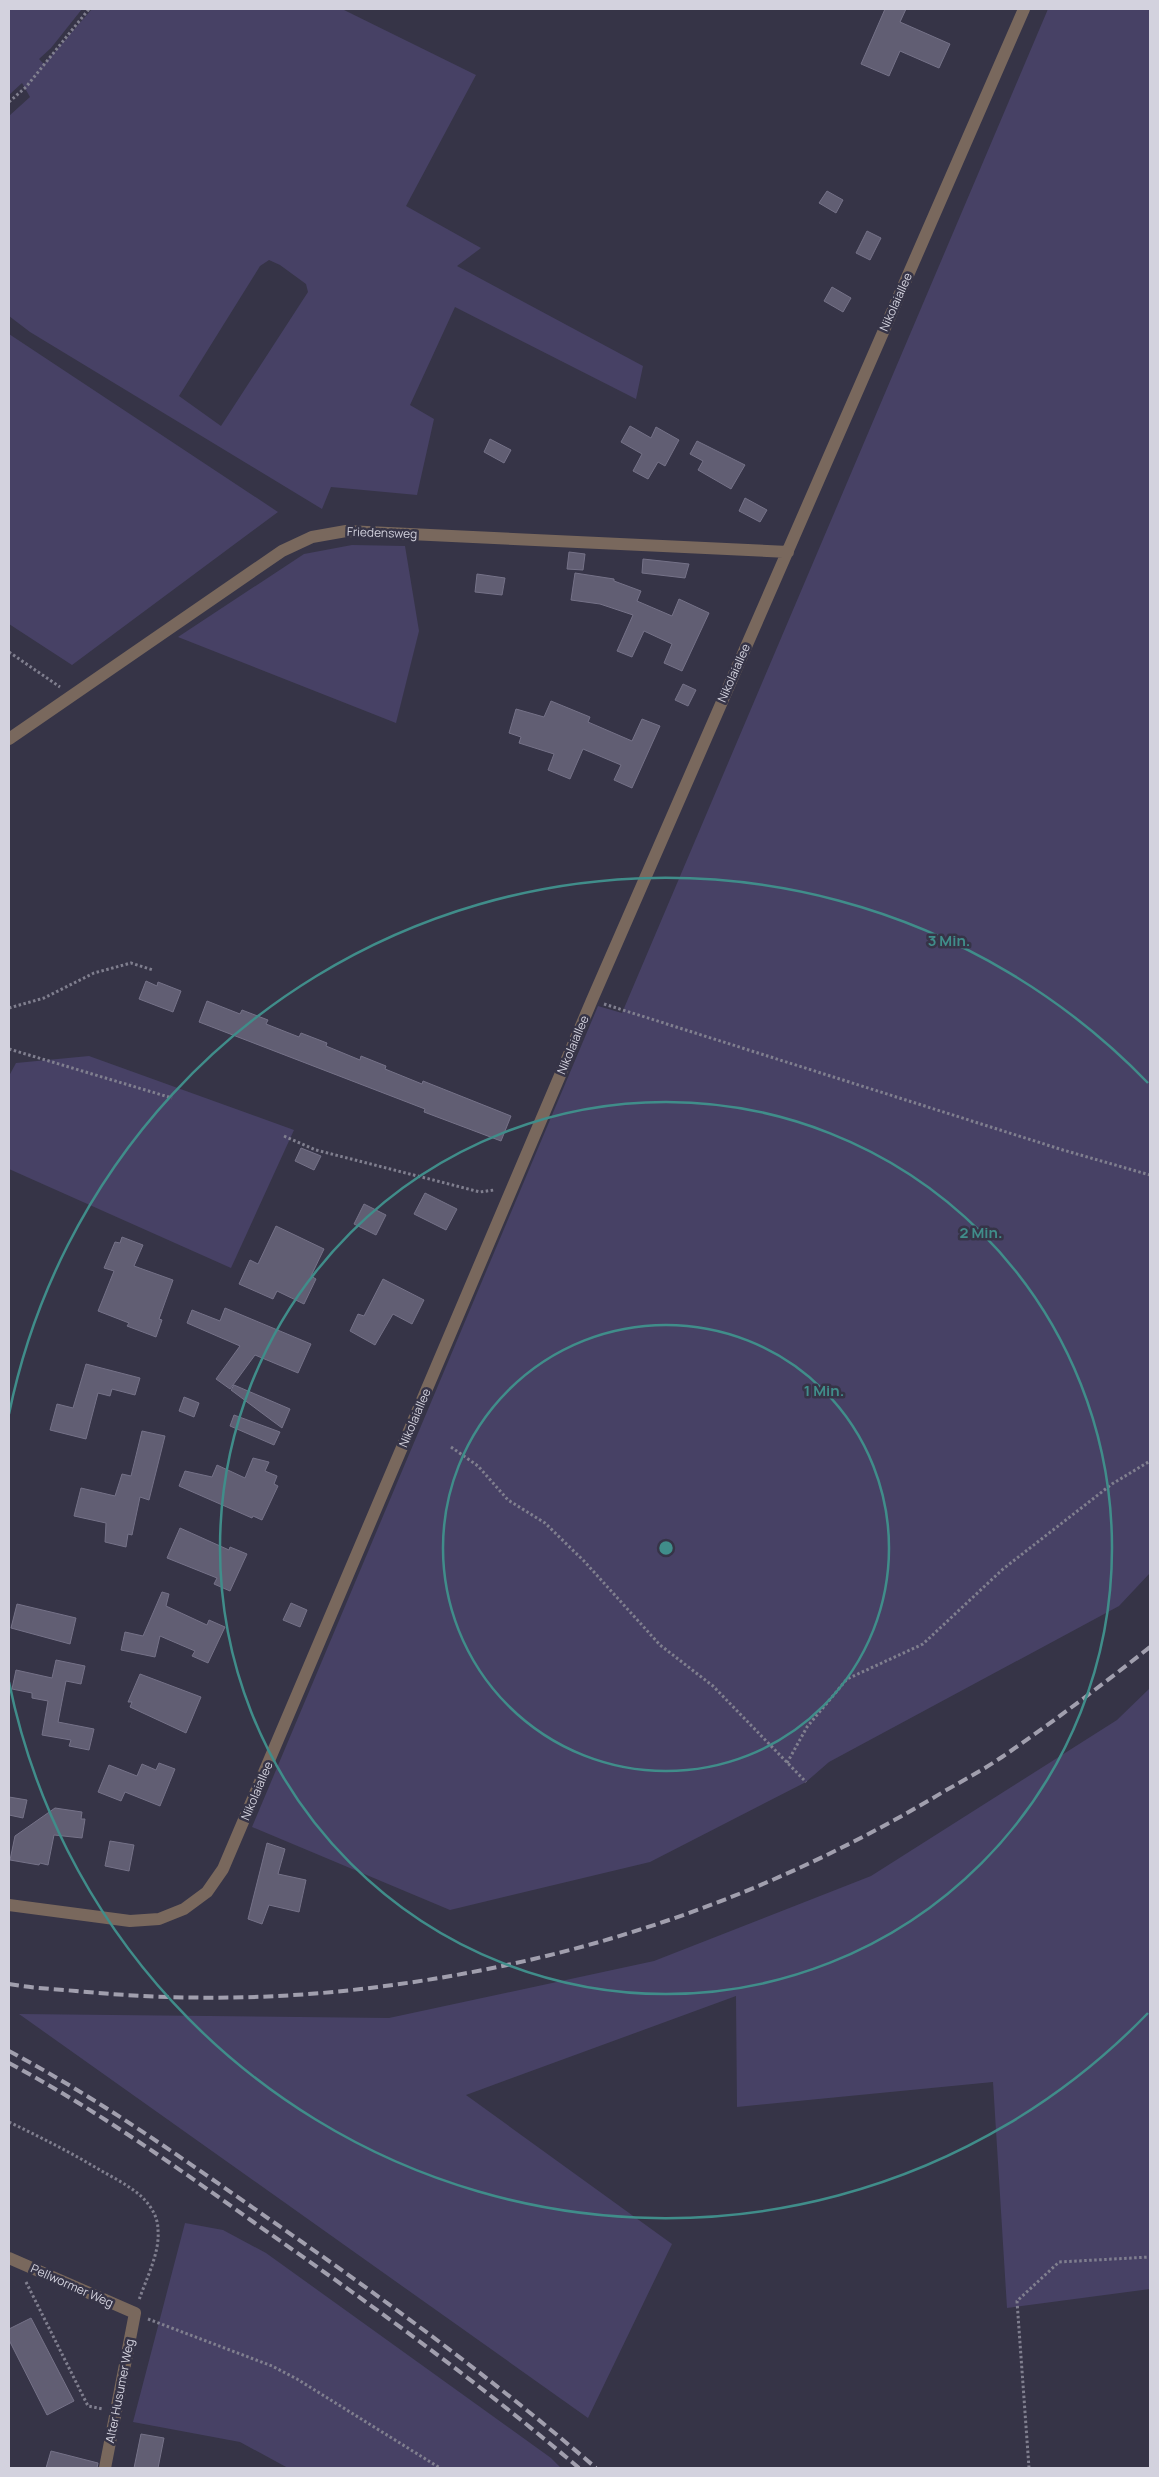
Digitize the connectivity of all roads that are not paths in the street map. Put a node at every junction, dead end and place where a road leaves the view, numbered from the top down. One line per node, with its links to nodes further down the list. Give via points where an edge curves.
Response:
1 (1024, 9): 2 (street, Nikolaiallee)
2 (788, 552): 3 (street, Friedensweg, via 346,531 312,537 282,551); 4 (street, Nikolaiallee, via 592,1000 223,1869 207,1892 184,1909 159,1919 130,1921)
3 (9, 739)
4 (9, 1905)
5 (9, 2258): 6 (street, Pellwormer Weg)
6 (135, 2313): 7 (street, Alter Husumer Weg)
7 (105, 2468)

